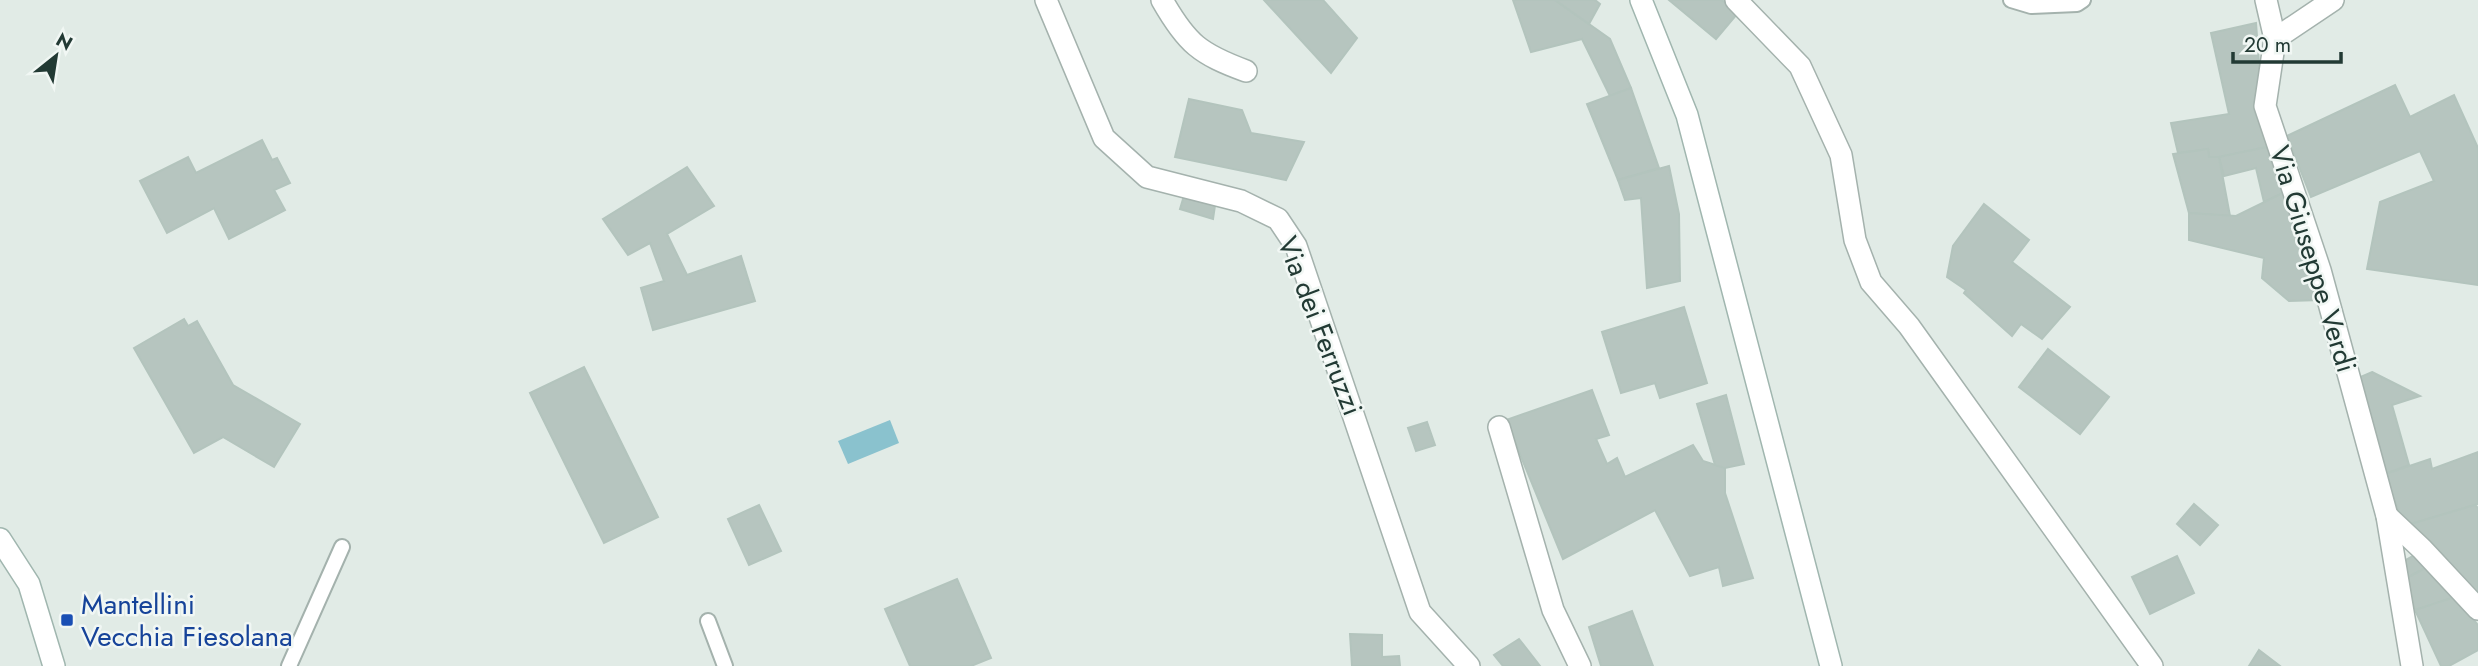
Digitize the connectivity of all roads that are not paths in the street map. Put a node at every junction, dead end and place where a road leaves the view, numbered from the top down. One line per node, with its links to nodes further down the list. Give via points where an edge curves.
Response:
1 (1046, 0): 20 (street, Via dei Ferruzzi, via 1104,138 1147,177 1241,201 1278,219 1296,246 1419,612)
2 (1162, 0): 10 (street, via 1179,30 1207,57)
3 (1641, 0): 22 (street, via 1688,115)
4 (1736, 0): 23 (street, via 1800,66 1841,155 1855,240 1871,282 1909,326)
5 (2011, 0): 6 (lane, via 2031,6)
6 (2083, 0)
7 (2266, 0): 9 (street, Via Giuseppe Verdi)
8 (2333, 0): 9 (street)
9 (2275, 39): 12 (street, Via Giuseppe Verdi, via 2266,106 2320,270)
10 (1246, 72)
11 (1499, 427): 21 (street, via 1553,610)
12 (2386, 516): 15 (street); 24 (street, Via Giuseppe Verdi)
13 (0, 539): 17 (street, via 29,584)
14 (342, 547): 18 (lane)
15 (2478, 609)
16 (708, 621): 19 (lane)
17 (54, 666)
18 (289, 666)
19 (725, 666)
20 (1469, 666)
21 (1580, 666)
22 (1831, 666)
23 (2152, 666)
24 (2412, 666)

